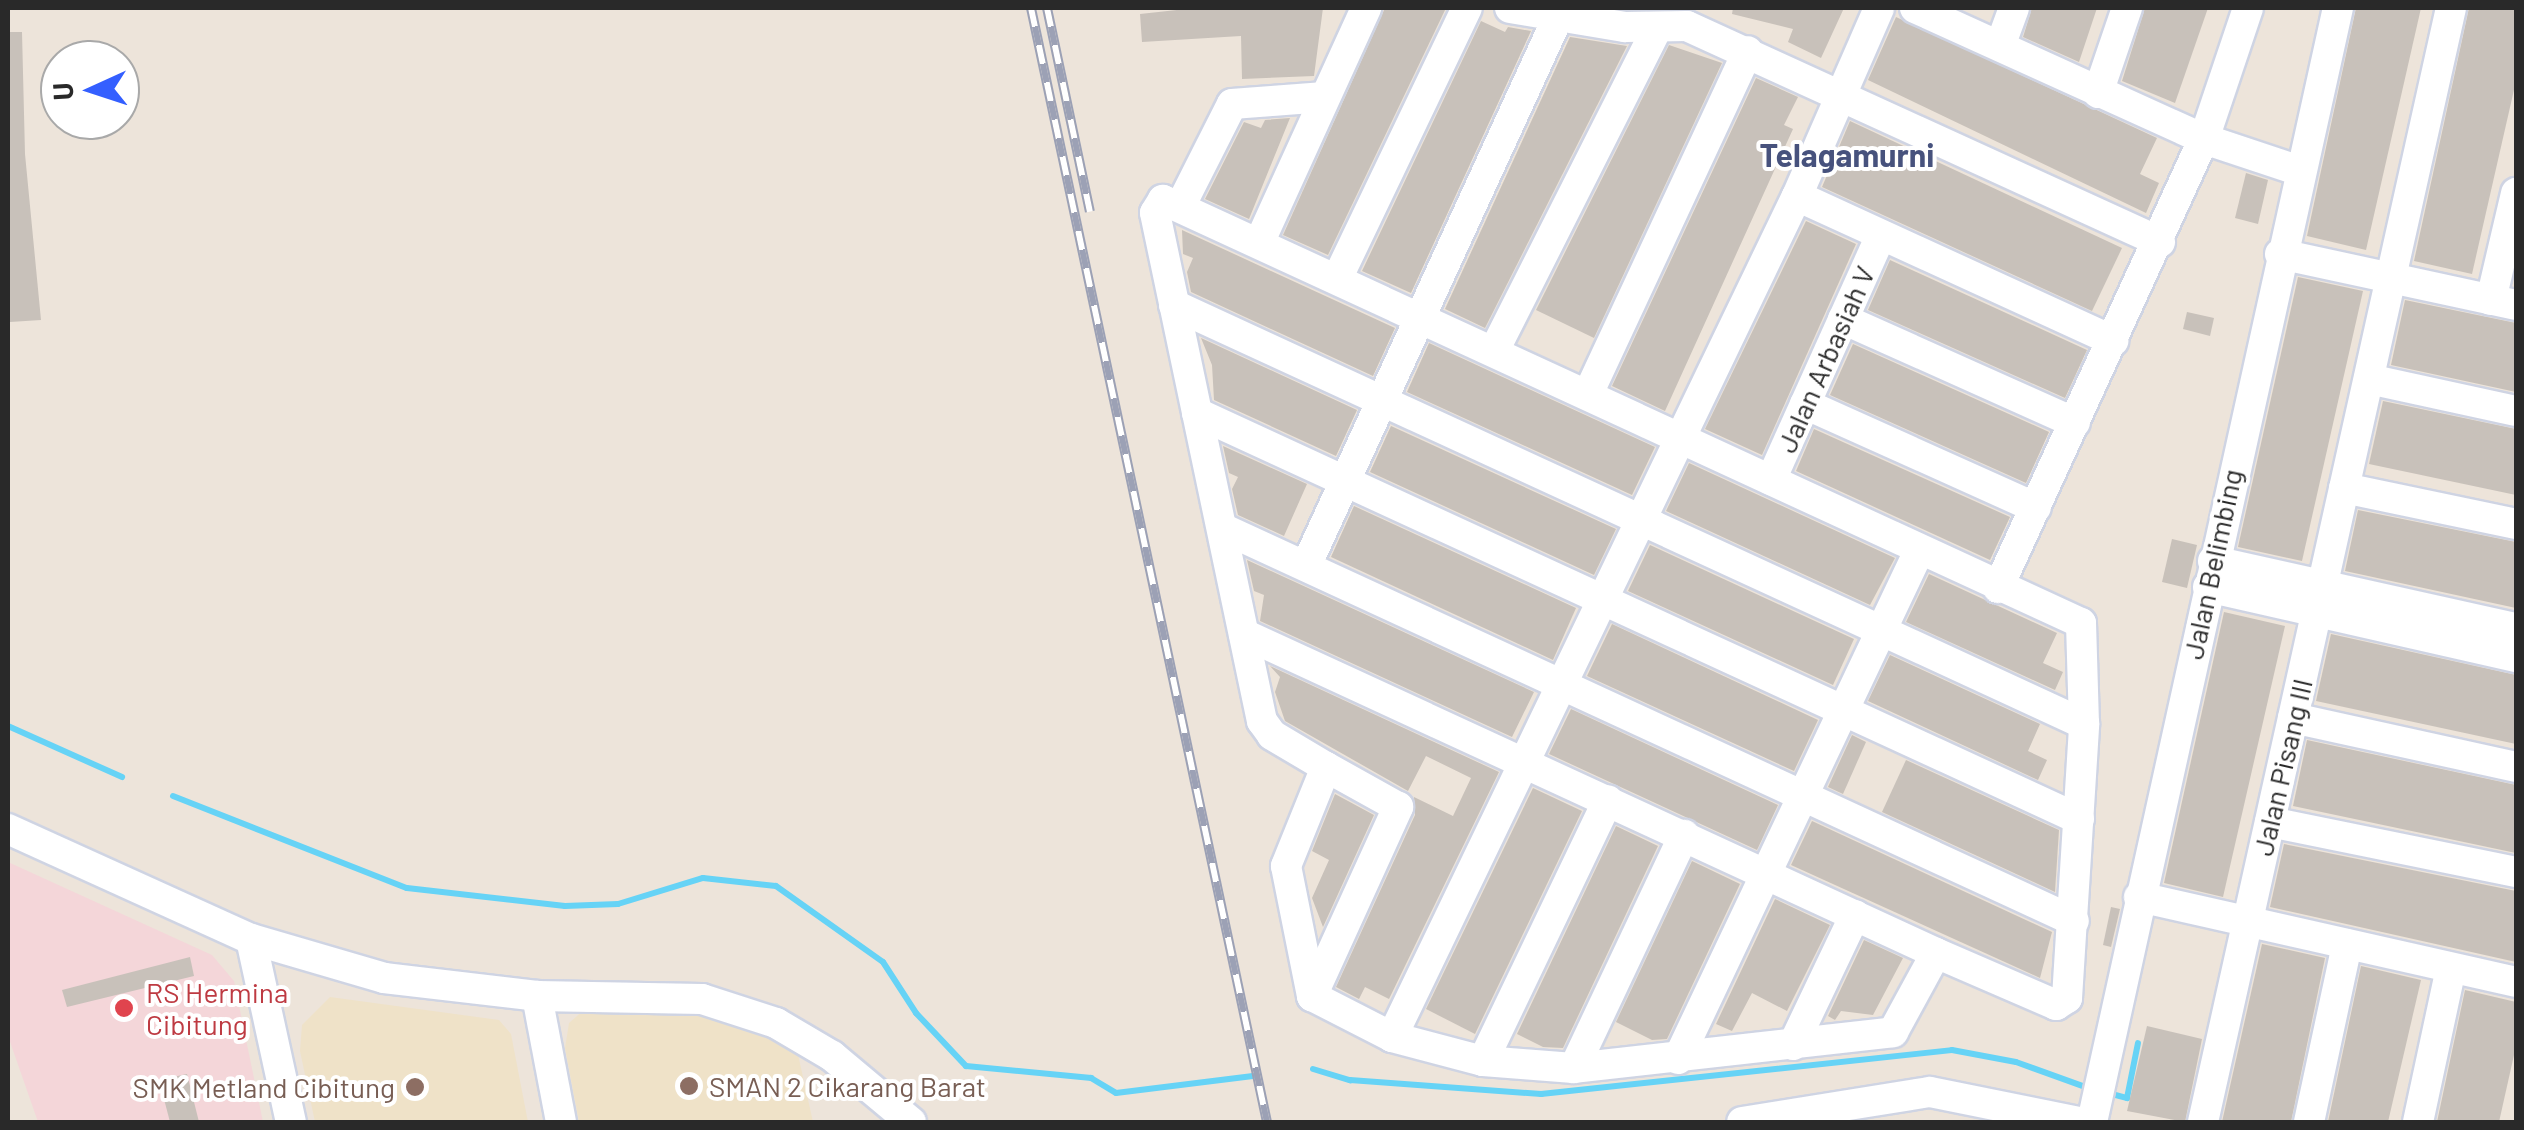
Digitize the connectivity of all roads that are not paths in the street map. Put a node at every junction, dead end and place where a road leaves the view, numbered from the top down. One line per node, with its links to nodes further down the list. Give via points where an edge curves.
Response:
1 (1366, 8): 17 (street)
2 (1467, 8): 27 (street)
3 (1510, 8): 11 (street)
4 (1879, 8): 16 (street)
5 (1917, 8): 13 (street)
6 (2014, 8): 13 (street)
7 (2127, 8): 15 (street)
8 (2248, 8): 18 (street)
9 (2338, 8): 19 (street, Jalan Belimbing)
10 (2451, 8): 28 (street, Jalan Pisang III)
11 (1559, 15): 12 (street); 31 (street)
12 (1658, 28): 14 (street, via 1687,26); 34 (street)
13 (2000, 46): 15 (street)
14 (1748, 51): 16 (street); 36 (street)
15 (2098, 93): 18 (street)
16 (1843, 94): 21 (street); 25 (street)
17 (1326, 97): 22 (street, via 1232,104); 24 (street)
18 (2204, 140): 19 (street); 25 (street)
19 (2300, 170): 26 (street, Jalan Belimbing)
20 (2516, 193): 29 (street)
21 (1798, 196): 23 (street); 42 (street)
22 (1181, 205): 24 (street); 30 (street, via 1164,200 1156,213)
23 (1880, 237): 32 (street, Jalan Arbasiah V); 33 (street)
24 (1260, 242): 27 (street)
25 (2160, 242): 33 (street)
26 (2280, 254): 28 (street); 52 (street, Jalan Belimbing)
27 (1338, 277): 31 (street)
28 (2391, 278): 29 (street); 35 (street, Jalan Pisang III)
29 (2504, 302)
30 (1174, 306): 37 (street); 40 (street)
31 (1420, 315): 34 (street); 37 (street)
32 (1843, 319): 38 (street, Jalan Arbasiah V); 41 (street)
33 (2113, 342): 41 (street)
34 (1496, 349): 36 (street)
35 (2370, 380): 39 (street); 45 (street, Jalan Pisang III)
36 (1588, 394): 42 (street)
37 (1381, 400): 44 (street); 47 (street)
38 (1805, 404): 43 (street, Jalan Arbasiah V); 46 (street)
39 (2516, 411)
40 (1197, 414): 44 (street); 49 (street)
41 (2075, 423): 46 (street)
42 (1680, 437): 43 (street); 47 (street)
43 (1770, 480): 50 (street)
44 (1344, 481): 51 (street); 55 (street)
45 (2344, 488): 48 (street); 54 (street, Jalan Pisang III)
46 (2036, 508): 53 (street)
47 (1642, 521): 55 (street); 57 (street)
48 (2516, 524)
49 (1222, 528): 51 (street); 58 (street)
50 (1919, 551): 53 (street); 57 (street)
51 (1306, 566): 60 (street)
52 (2210, 574): 54 (street); 75 (street, Jalan Belimbing)
53 (1998, 588): 63 (street, via 2085,628)
54 (2320, 598): 56 (street); 59 (street); 62 (street, Jalan Pisang III)
55 (1602, 600): 60 (street); 61 (street)
56 (2516, 628)
57 (1880, 631): 61 (street); 63 (street)
58 (1244, 634): 64 (street); 65 (street, via 1266,729)
59 (2516, 657)
60 (1562, 681): 64 (street); 67 (street)
61 (1842, 710): 67 (street); 69 (street)
62 (2293, 718): 66 (street); 70 (street, Jalan Pisang III)
63 (2084, 724): 69 (street)
64 (1521, 761): 68 (street); 86 (street)
65 (1326, 767): 85 (street, via 1286,866); 85 (street, via 1398,807)
66 (2516, 768)
67 (1801, 795): 74 (street); 77 (street)
68 (1608, 800): 72 (street); 89 (street)
69 (2078, 819): 77 (street)
70 (2270, 822): 73 (street); 78 (street, Jalan Pisang III)
71 (8, 829): 79 (street)
72 (1684, 835): 74 (street); 90 (street)
73 (2516, 872)
74 (1764, 873): 76 (street); 88 (street)
75 (2139, 897): 78 (street); 96 (street, Jalan Belimbing)
76 (1855, 915): 81 (street); 87 (street)
77 (2074, 921): 81 (street, via 2067,998 2059,1004)
78 (2248, 922): 80 (street); 97 (street, Jalan Pisang III)
79 (251, 938): 84 (street, via 384,978); 91 (street)
80 (2347, 944): 82 (street); 98 (street)
81 (1936, 952): 87 (street, via 1896,1031)
82 (2451, 968): 83 (street); 99 (street)
83 (2516, 982)
84 (537, 996): 92 (street); 93 (street, via 702,999 776,1023 832,1056)
85 (1312, 996): 86 (street)
86 (1392, 1038): 89 (street)
87 (1792, 1046): 88 (street)
88 (1678, 1059): 90 (street)
89 (1483, 1061): 90 (street)
90 (1574, 1068)
91 (291, 1122)
92 (561, 1122)
93 (911, 1122)
94 (1742, 1122): 95 (street, via 1930,1092)
95 (2079, 1122)
96 (2092, 1122)
97 (2203, 1122)
98 (2308, 1122)
99 (2418, 1122)

